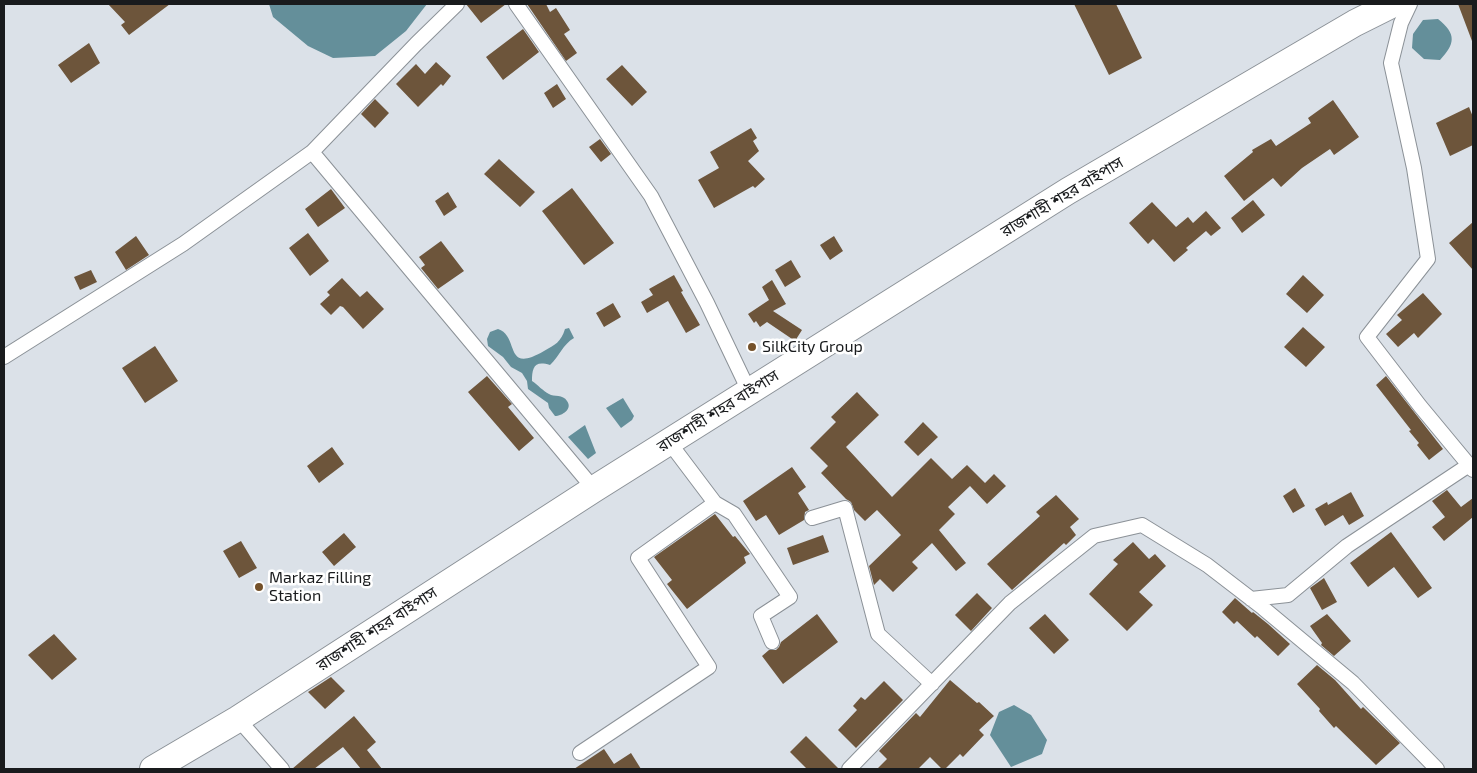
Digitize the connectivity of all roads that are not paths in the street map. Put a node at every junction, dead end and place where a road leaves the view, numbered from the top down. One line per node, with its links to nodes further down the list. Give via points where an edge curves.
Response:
1 (458, 4): 5 (street)
2 (516, 4): 7 (street, via 651,196)
3 (1393, 4): 7 (highway, রাজশাহী শহর বাইপাস, via 1068,191)
4 (1410, 4): 9 (street, via 1401,23 1391,63 1414,168 1428,260 1367,337)
5 (312, 152): 6 (street, via 183,244); 10 (street)
6 (4, 357)
7 (749, 391): 8 (highway, রাজশাহী শহর বাইপাস)
8 (669, 442): 10 (highway, রাজশাহী শহর বাইপাস); 11 (street)
9 (1471, 467): 13 (street, via 1347,546 1288,595)
10 (594, 489): 16 (highway, রাজশাহী শহর বাইপাস)
11 (715, 503): 14 (street, via 734,514 790,597 760,616); 17 (street, via 638,558 709,667)
12 (812, 518): 15 (street, via 845,508 878,634)
13 (1251, 598): 15 (street, via 1207,565 1142,525 1094,536 1010,603); 21 (street, via 1354,683)
14 (772, 642)
15 (932, 684): 20 (street)
16 (238, 719): 18 (highway, রাজশাহী শহর বাইপাস); 19 (street)
17 (580, 753)
18 (154, 769)
19 (282, 769)
20 (849, 769)
21 (1437, 769)

